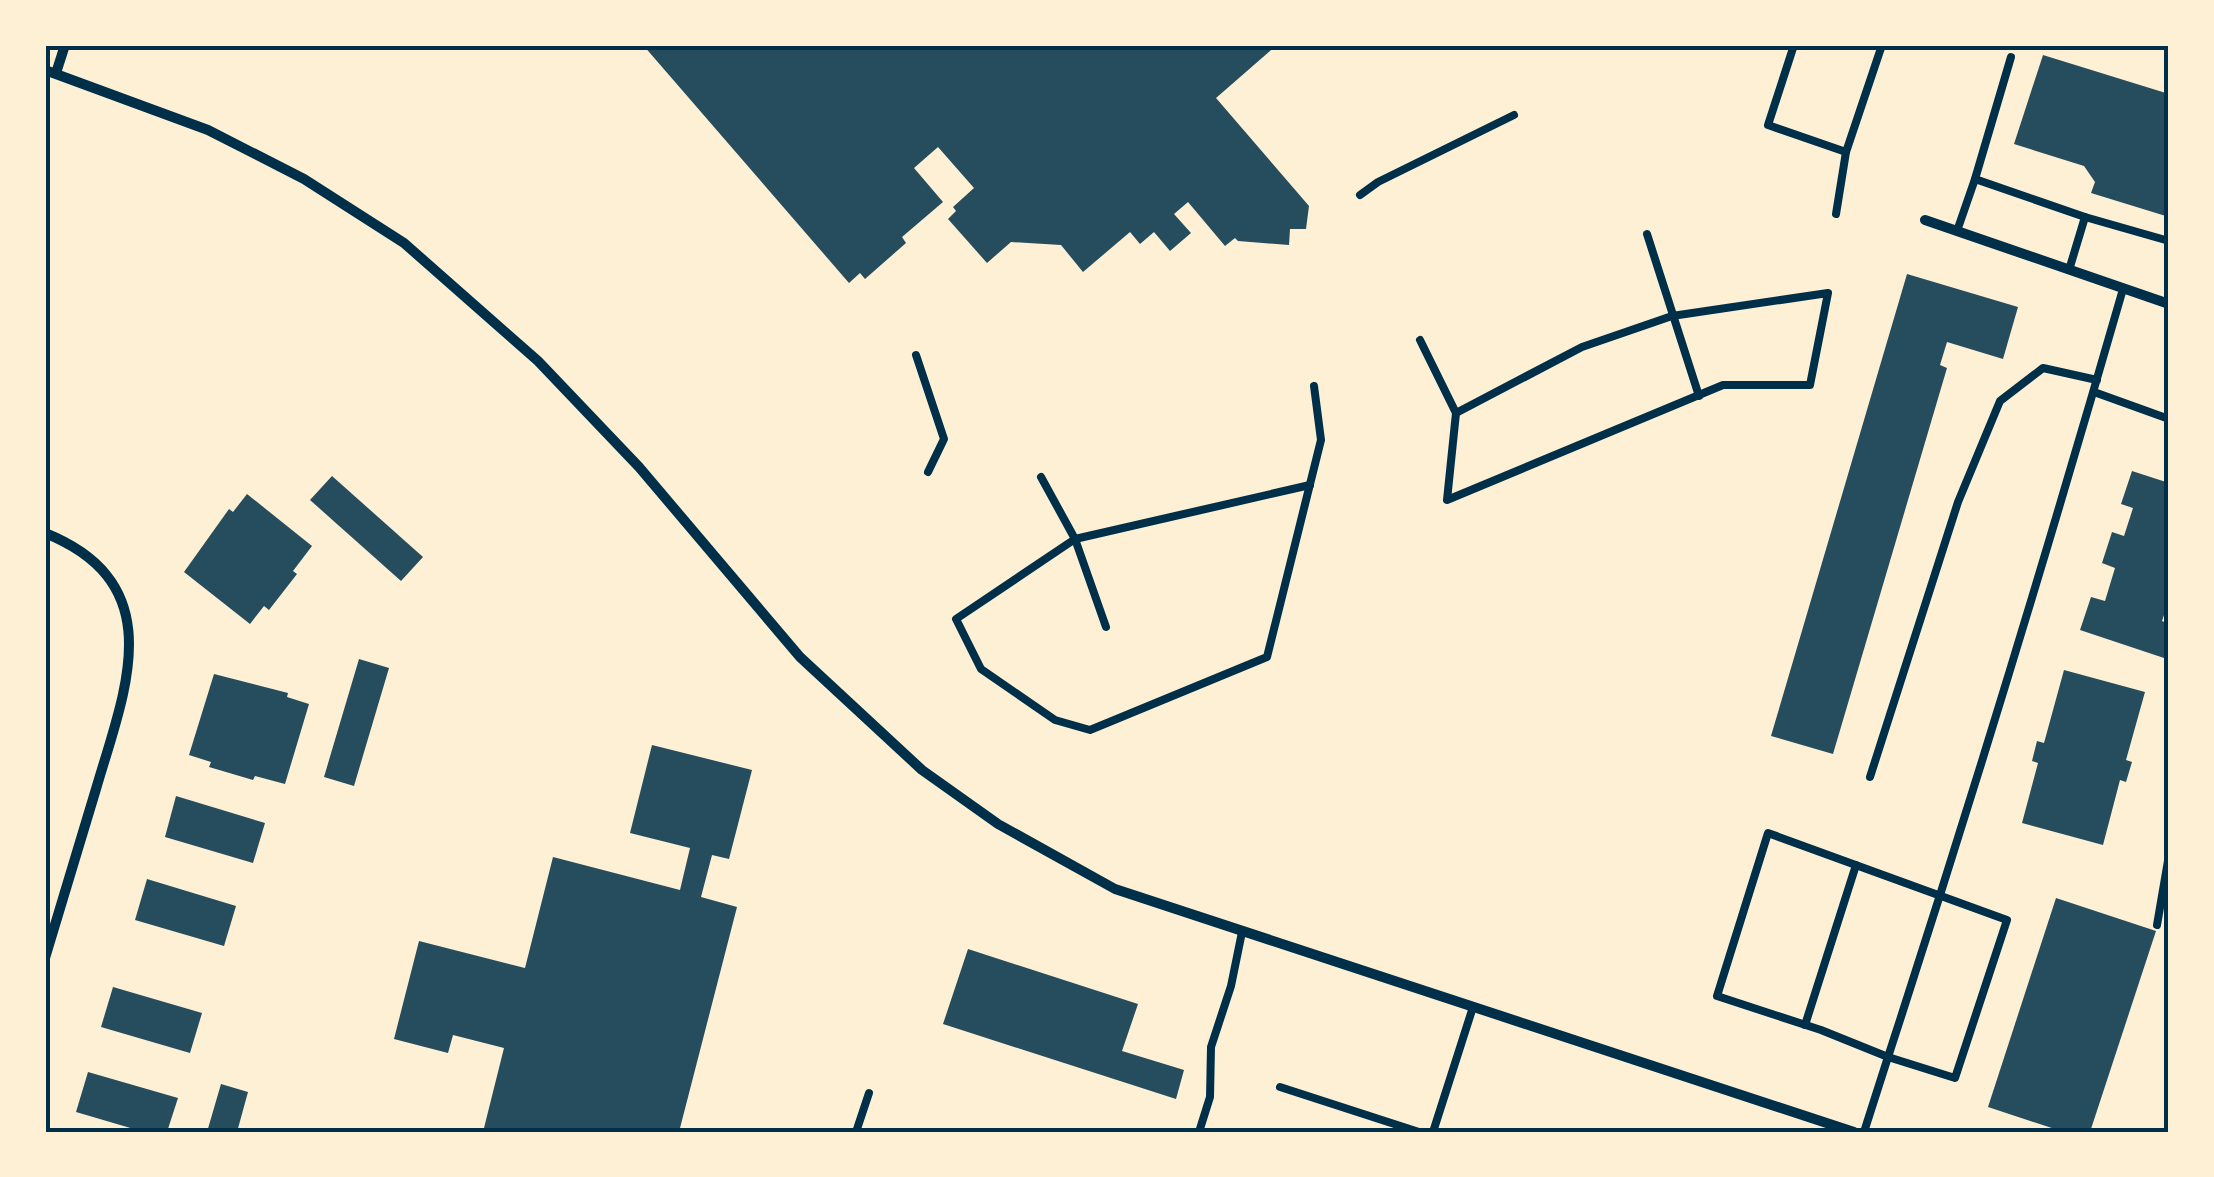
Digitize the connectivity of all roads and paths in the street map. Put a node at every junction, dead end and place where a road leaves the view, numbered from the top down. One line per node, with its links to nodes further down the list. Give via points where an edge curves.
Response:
1 (64, 45): 5 (street)
2 (1794, 45): 7 (lane, via 1768,125)
3 (1882, 45): 7 (lane)
4 (2011, 57): 8 (lane)
5 (50, 72): 39 (street, via 208,130 404,243 538,361 800,657 922,770 998,824 1114,888)
6 (1514, 115): 9 (lane)
7 (1846, 152): 10 (lane)
8 (1975, 179): 11 (lane); 13 (lane)
9 (1360, 195)
10 (1836, 214)
11 (2085, 218): 15 (lane); 16 (lane)
12 (1925, 220): 13 (street)
13 (1957, 231): 16 (street)
14 (1647, 234): 19 (lane)
15 (2169, 241)
16 (2069, 270): 17 (street)
17 (2124, 288): 18 (street); 22 (lane)
18 (2169, 304)
19 (1672, 316): 25 (lane); 25 (lane, via 1828,293 1810,385 1724,386); 26 (lane, via 1582,348)
20 (1420, 340): 26 (lane)
21 (916, 354): 28 (lane, via 944,439)
22 (2098, 380): 24 (lane); 34 (lane, via 2043,368 2000,401 1958,502)
23 (1314, 386): 30 (lane, via 1321,440)
24 (2094, 392): 27 (lane); 37 (lane)
25 (1699, 396): 26 (lane, via 1447,500)
26 (1456, 413)
27 (2169, 418)
28 (928, 472)
29 (1042, 477): 32 (lane)
30 (1310, 485): 32 (lane); 32 (lane, via 1267,657 1090,730 1055,720 981,670 956,619)
31 (45, 533): 40 (street, via 107,573 127,615 131,658)
32 (1075, 539): 33 (lane)
33 (1106, 627)
34 (1870, 778)
35 (2169, 855): 38 (lane)
36 (1856, 865): 37 (lane); 42 (lane); 42 (lane, via 1768,833 1717,996)
37 (1940, 896): 43 (lane); 43 (lane, via 2007,920 1956,1078)
38 (2157, 924)
39 (1242, 932): 41 (street); 47 (lane, via 1211,1047 1210,1096)
40 (45, 958)
41 (1473, 1007): 49 (lane); 50 (street)
42 (1805, 1025): 43 (lane)
43 (1888, 1057): 51 (lane)
44 (1280, 1087): 48 (lane)
45 (869, 1093): 46 (lane)
46 (856, 1132)
47 (1199, 1132)
48 (1419, 1132)
49 (1433, 1132)
50 (1854, 1132)
51 (1864, 1132)

